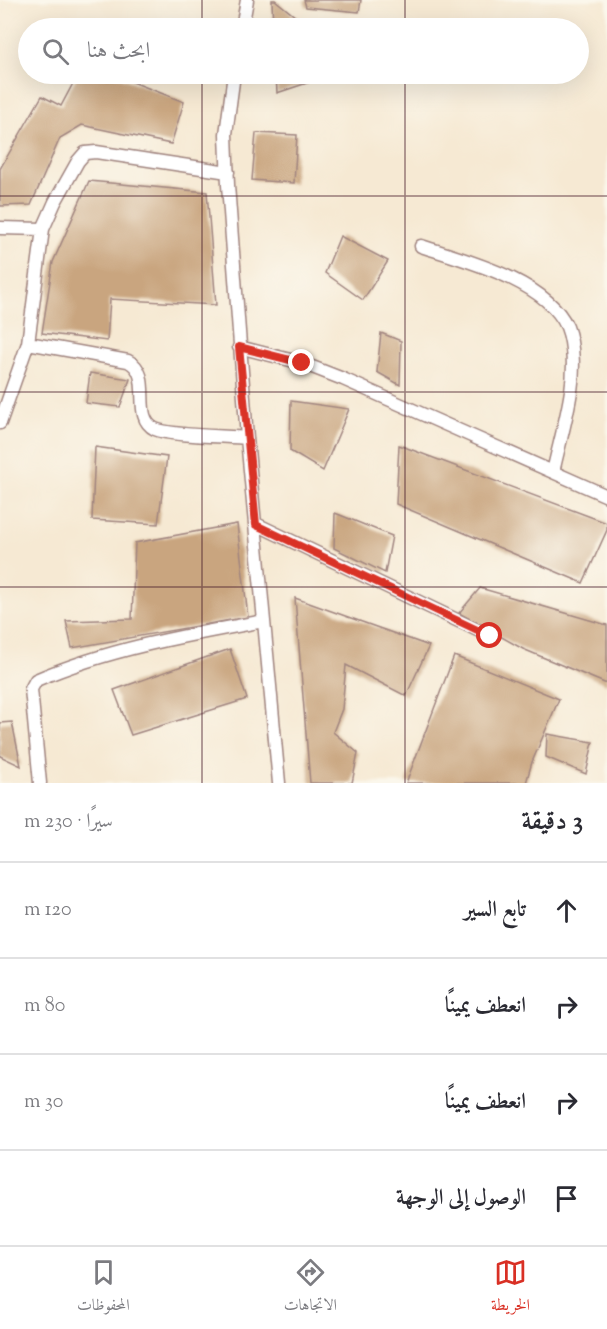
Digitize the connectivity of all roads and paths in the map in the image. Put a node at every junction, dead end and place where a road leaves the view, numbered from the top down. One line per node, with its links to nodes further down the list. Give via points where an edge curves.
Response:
1 (247, 0): 2 (street)
2 (244, 18)
3 (233, 84): 4 (street, via 226,134)
4 (228, 172): 6 (street, via 85,153); 9 (street)
5 (0, 228): 6 (street)
6 (43, 229): 8 (street)
7 (421, 246): 12 (street, via 516,281 543,297 567,327 572,348 572,389)
8 (28, 343): 10 (street); 11 (street, via 135,364 141,375 144,418 153,429)
9 (239, 347): 11 (street); 12 (street, via 302,363 343,379)
10 (0, 423)
11 (247, 438): 14 (street)
12 (553, 472): 13 (street)
13 (607, 496)
14 (256, 525): 15 (street); 16 (street)
15 (264, 621): 17 (street, via 175,637 36,680 31,688); 18 (street)
16 (490, 636)
17 (40, 783)
18 (279, 783)

